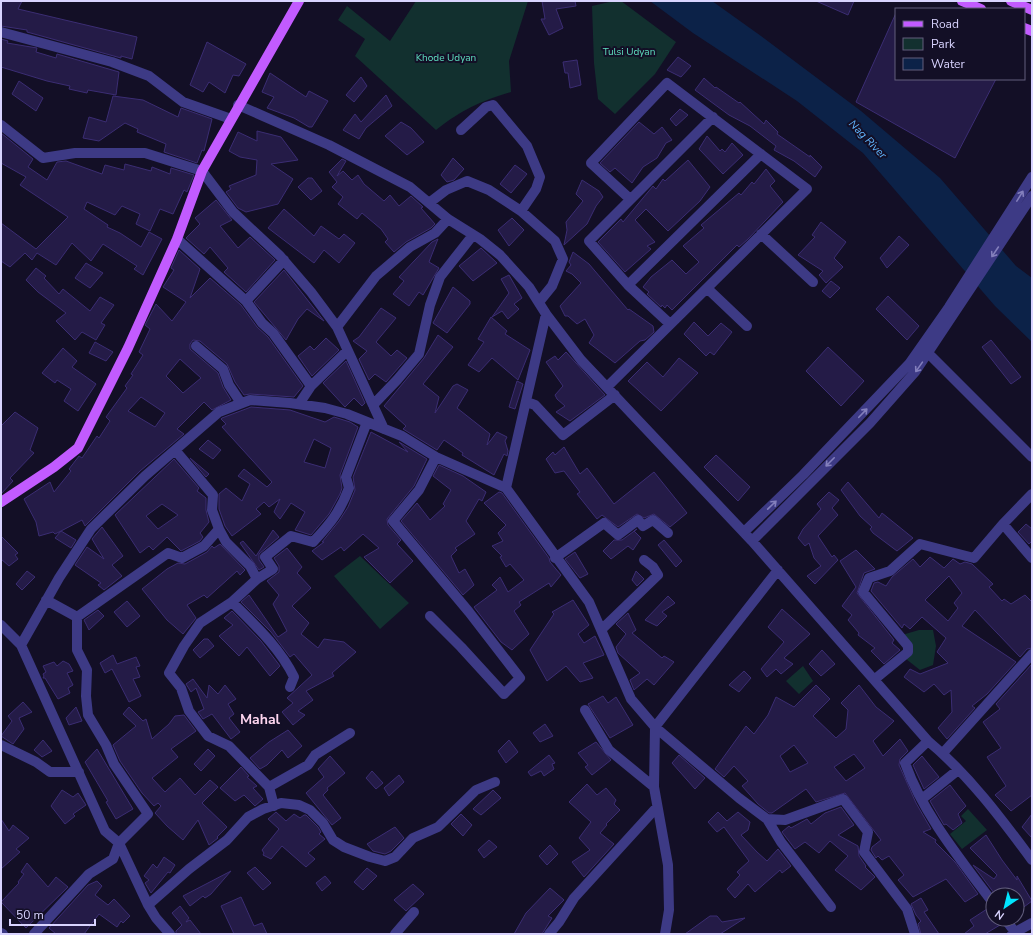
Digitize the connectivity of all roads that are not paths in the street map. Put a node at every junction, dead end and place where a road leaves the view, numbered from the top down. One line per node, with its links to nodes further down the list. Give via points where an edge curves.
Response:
1 (299, 1): 7 (main road)
2 (962, 1): 4 (main road)
3 (1011, 1): 5 (main road)
4 (979, 8)
5 (1032, 10)
6 (1, 32): 9 (street, via 112,62 149,76 183,102)
7 (238, 105): 9 (main road); 17 (street, via 329,145 410,187)
8 (713, 117): 12 (street); 16 (street); 16 (street, via 667,83 591,164)
9 (231, 119): 13 (main road)
10 (1, 125): 13 (street, via 43,158 75,153 145,153)
11 (461, 130): 18 (street, via 486,107 493,105 527,146 540,177 536,189)
12 (761, 154): 21 (street, via 807,189); 26 (street)
13 (202, 171): 23 (main road); 24 (street, via 233,212)
14 (1032, 177): 19 (street, one-way to 14)
15 (1032, 196): 19 (street)
16 (630, 199): 26 (street, via 589,241)
17 (429, 203): 18 (street, via 446,190 467,180 489,190); 20 (street)
18 (521, 211): 29 (street, via 555,241 563,259 552,286)
19 (1013, 217): 35 (street)
20 (448, 219): 22 (street); 33 (street, via 435,233 410,247 376,276)
21 (761, 234): 25 (street); 27 (street)
22 (473, 235): 29 (street, via 500,255); 43 (street, via 440,277 430,305 419,354)
23 (177, 238): 28 (street); 51 (main road, via 128,348 78,448 54,468)
24 (284, 260): 28 (street); 33 (street, via 312,292)
25 (813, 282)
26 (628, 285): 31 (street)
27 (707, 288): 31 (street); 32 (street)
28 (246, 300): 37 (street)
29 (539, 302): 30 (street)
30 (546, 314): 38 (street, via 581,360); 40 (street)
31 (670, 324): 38 (street)
32 (747, 326)
33 (337, 327): 36 (street)
34 (196, 346): 41 (street, via 223,369)
35 (925, 350): 48 (street); 54 (street, one-way to 35); 56 (street, one-way to 56, via 915,372 880,412)
36 (347, 351): 37 (street); 43 (street)
37 (311, 386): 42 (street)
38 (607, 387): 39 (street)
39 (615, 395): 40 (street, via 562,435 534,405); 54 (street)
40 (527, 402): 49 (street)
41 (241, 403): 42 (street, via 250,400); 46 (street, via 218,412)
42 (299, 404): 44 (street, via 325,408)
43 (373, 405): 45 (street)
44 (367, 422): 45 (street); 61 (street, via 346,477 349,488 341,508 313,542 291,536 265,557 273,569)
45 (384, 429): 47 (street, via 402,436)
46 (175, 450): 53 (street, via 213,495 212,510); 62 (street, via 91,529)
47 (436, 457): 49 (street); 64 (street, via 419,490 392,521 469,612 520,678 504,694)
48 (1032, 457)
49 (506, 488): 57 (street)
50 (1032, 494): 52 (street)
51 (2, 500)
52 (1003, 524): 58 (street); 70 (street, via 974,558 920,544 890,571 869,578 862,592 908,646 908,652)
53 (218, 529): 61 (street, via 226,542 250,566); 65 (street, via 204,546 182,558 168,553)
54 (744, 532): 56 (street)
55 (668, 533): 57 (street, via 653,520 643,526 638,520 618,535 604,522)
56 (752, 541): 60 (street)
57 (555, 558): 67 (street, via 589,602)
58 (1032, 558)
59 (644, 560): 67 (street, via 658,575)
60 (778, 570): 70 (street); 73 (street)
61 (257, 580): 63 (street)
62 (46, 600): 65 (street); 68 (street)
63 (232, 602): 71 (street, via 261,632 289,667 294,678); 81 (street, via 200,623 169,673 181,688 189,711 208,736 229,746)
64 (430, 616)
65 (76, 617): 87 (street, via 77,650 86,670 88,715 114,764 148,814)
66 (1, 625): 68 (street)
67 (601, 630): 73 (street, via 631,699)
68 (21, 645): 79 (street)
69 (1032, 654): 77 (street)
70 (875, 679): 75 (street)
71 (290, 687)
72 (585, 710): 82 (street, via 609,750)
73 (655, 727): 82 (street); 86 (street)
74 (350, 733): 81 (street, via 315,755 308,765)
75 (928, 741): 77 (street); 83 (street, via 905,763)
76 (1, 745): 79 (street, via 36,762 50,772)
77 (943, 754): 78 (street)
78 (958, 770): 83 (street); 88 (street)
79 (79, 772): 87 (street, via 106,831)
80 (495, 782): 84 (street, via 476,790 438,827 413,838 395,857 385,861 370,858 333,840 324,823 310,810 299,805 281,803)
81 (269, 787): 84 (street)
82 (654, 787): 85 (street)
83 (922, 799): 89 (street)
84 (274, 806): 90 (street, via 248,817 227,840)
85 (657, 807): 98 (street, via 574,898); 99 (street, via 668,865 669,910)
86 (767, 819): 91 (street, via 781,842); 100 (street, via 785,820 843,799 868,832 864,852 907,909)
87 (120, 843): 90 (street); 95 (street, via 113,858 89,874)
88 (1032, 860)
89 (985, 892)
90 (148, 905): 96 (street)
91 (831, 907)
92 (414, 912): 97 (street)
93 (1032, 923): 94 (street)
94 (1014, 933)
95 (34, 934)
96 (170, 934)
97 (395, 934)
98 (549, 934)
99 (665, 934)
100 (915, 934)

